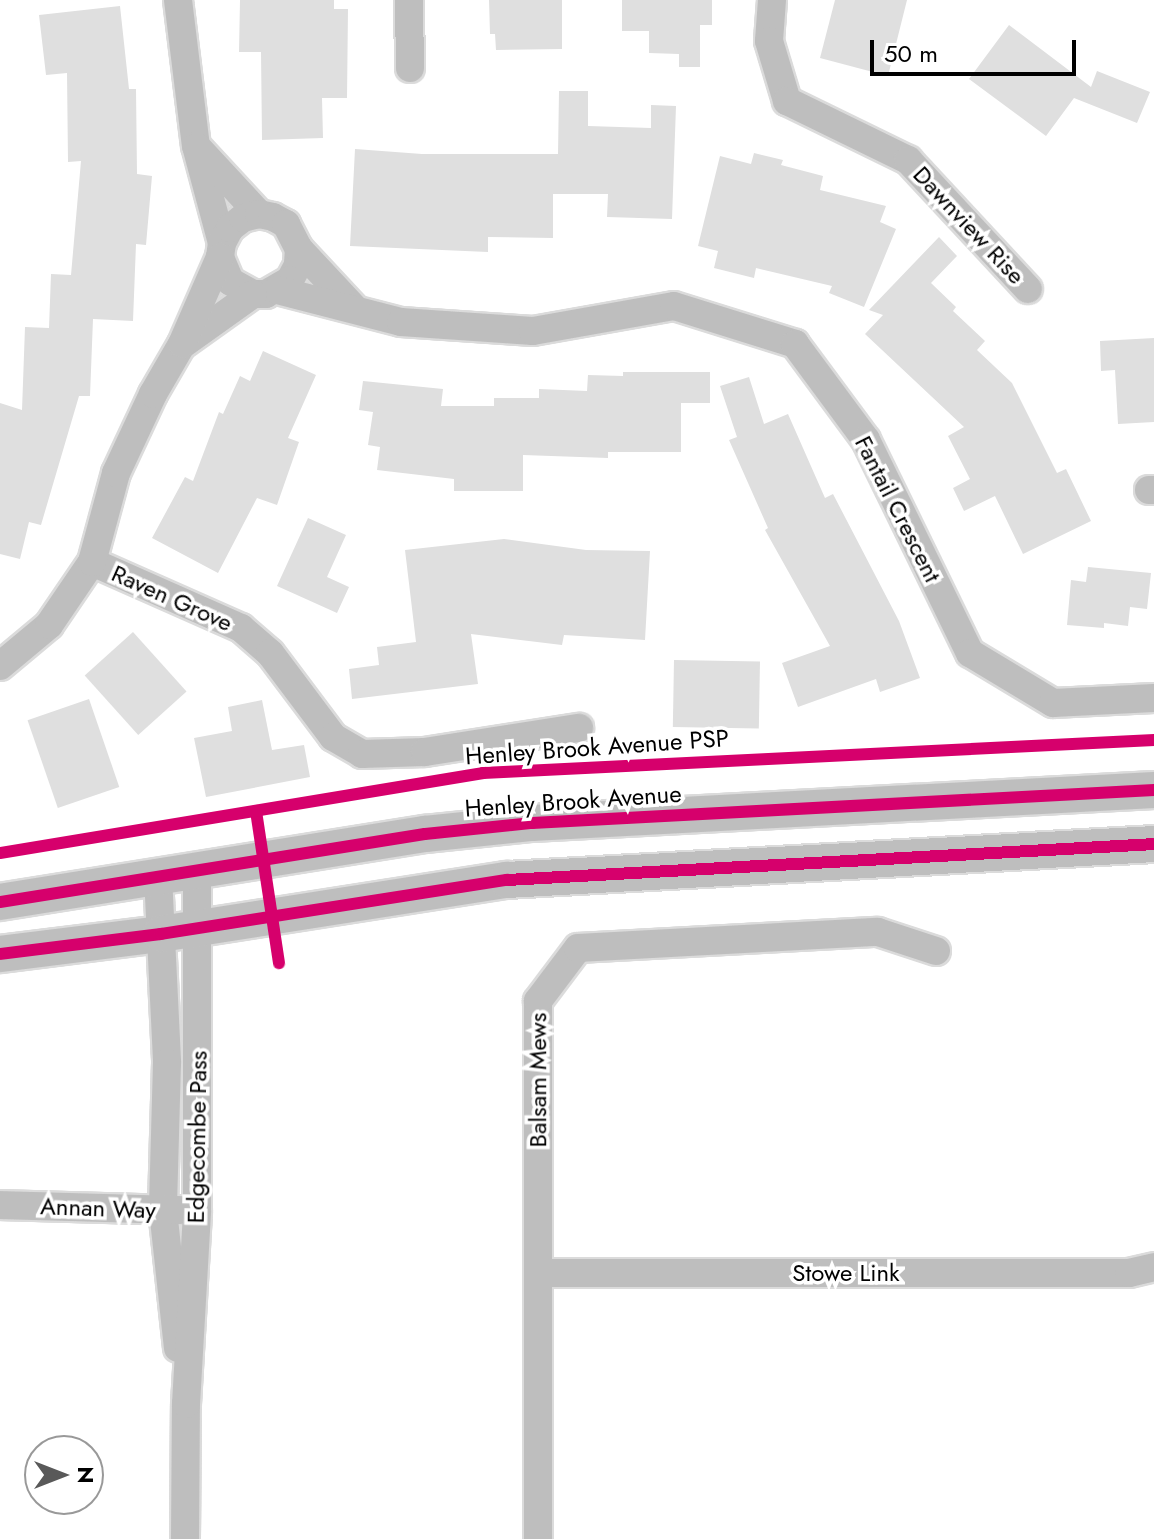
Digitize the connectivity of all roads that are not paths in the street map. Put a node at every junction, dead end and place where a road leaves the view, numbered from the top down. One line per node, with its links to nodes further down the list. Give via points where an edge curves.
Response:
1 (178, 0): 5 (street)
2 (409, 0): 4 (street)
3 (772, 0): 9 (street, Dawnview Rise, via 769,41 787,101 908,160)
4 (410, 68)
5 (196, 146): 6 (street); 8 (street)
6 (259, 214): 7 (street, via 286,224); 8 (street, via 230,228)
7 (299, 249): 10 (street, via 290,280); 11 (street, Fantail Crescent)
8 (221, 250): 10 (street, via 230,281); 12 (street)
9 (1028, 289)
10 (265, 292): 11 (street, Fantail Crescent); 12 (street)
11 (353, 307): 15 (street, Fantail Crescent, via 401,322 533,331 674,306 795,344 866,440 970,653 1053,703)
12 (182, 344): 13 (street, via 116,473)
13 (92, 562): 14 (street, via 49,625); 16 (street, Raven Grove, via 241,628 270,653 333,737 362,754 425,752)
14 (0, 666)
15 (1154, 698)
16 (579, 728)
17 (1154, 790): 19 (main road, Henley Brook Avenue, via 532,823)
18 (1154, 844): 22 (main road, via 507,880)
19 (197, 870): 20 (main road, Henley Brook Avenue); 22 (street, Edgecombe Pass)
20 (158, 876): 21 (main road, Henley Brook Avenue); 23 (street, Edgecombe Pass)
21 (0, 902)
22 (198, 928): 23 (main road); 28 (street, Edgecombe Pass)
23 (161, 934): 25 (main road); 27 (street, Edgecombe Pass, via 167,1063)
24 (936, 951): 30 (street, Balsam Mews, via 878,932 578,948 538,1001)
25 (0, 954)
26 (0, 1205): 27 (street, Annan Way)
27 (163, 1210): 28 (street, Annan Way); 31 (street, Edgecombe Pass)
28 (197, 1211): 31 (street, Edgecombe Pass)
29 (1154, 1267): 30 (street, Stowe Link, via 1129,1273)
30 (538, 1273): 33 (street, Balsam Mews)
31 (186, 1404): 32 (street, Edgecombe Pass)
32 (185, 1539)
33 (538, 1539)

